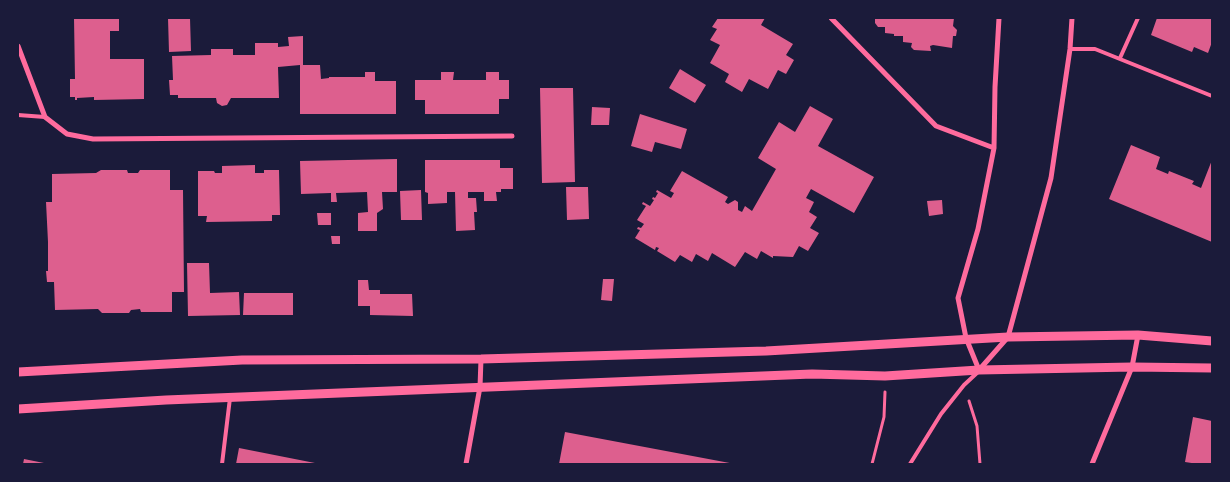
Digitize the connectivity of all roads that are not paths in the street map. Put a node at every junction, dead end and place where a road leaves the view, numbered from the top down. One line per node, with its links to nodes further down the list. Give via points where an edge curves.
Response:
1 (831, 18): 12 (street, via 936,126)
2 (998, 18): 12 (street)
3 (1072, 18): 6 (street)
4 (1138, 18): 7 (lane)
5 (18, 46): 10 (street)
6 (1070, 49): 7 (lane, via 1094,49); 14 (street, via 1051,178)
7 (1120, 58): 8 (lane)
8 (1212, 96)
9 (18, 115): 10 (lane)
10 (45, 117): 11 (street, via 67,134 94,139)
11 (512, 136)
12 (994, 148): 15 (street, via 978,229 958,298)
13 (1138, 335): 14 (street); 16 (street); 18 (street)
14 (1008, 337): 15 (street); 20 (street)
15 (966, 338): 17 (street, via 766,350); 20 (street)
16 (1212, 342)
17 (481, 359): 21 (street, via 242,360); 22 (street)
18 (1132, 367): 19 (street); 20 (street); 28 (street)
19 (1212, 368)
20 (980, 370): 22 (street, via 885,376 812,374); 27 (lane, via 942,414)
21 (18, 372)
22 (480, 387): 23 (street); 26 (street)
23 (230, 398): 24 (street); 25 (lane)
24 (18, 409)
25 (222, 464)
26 (466, 464)
27 (910, 464)
28 (1092, 464)

